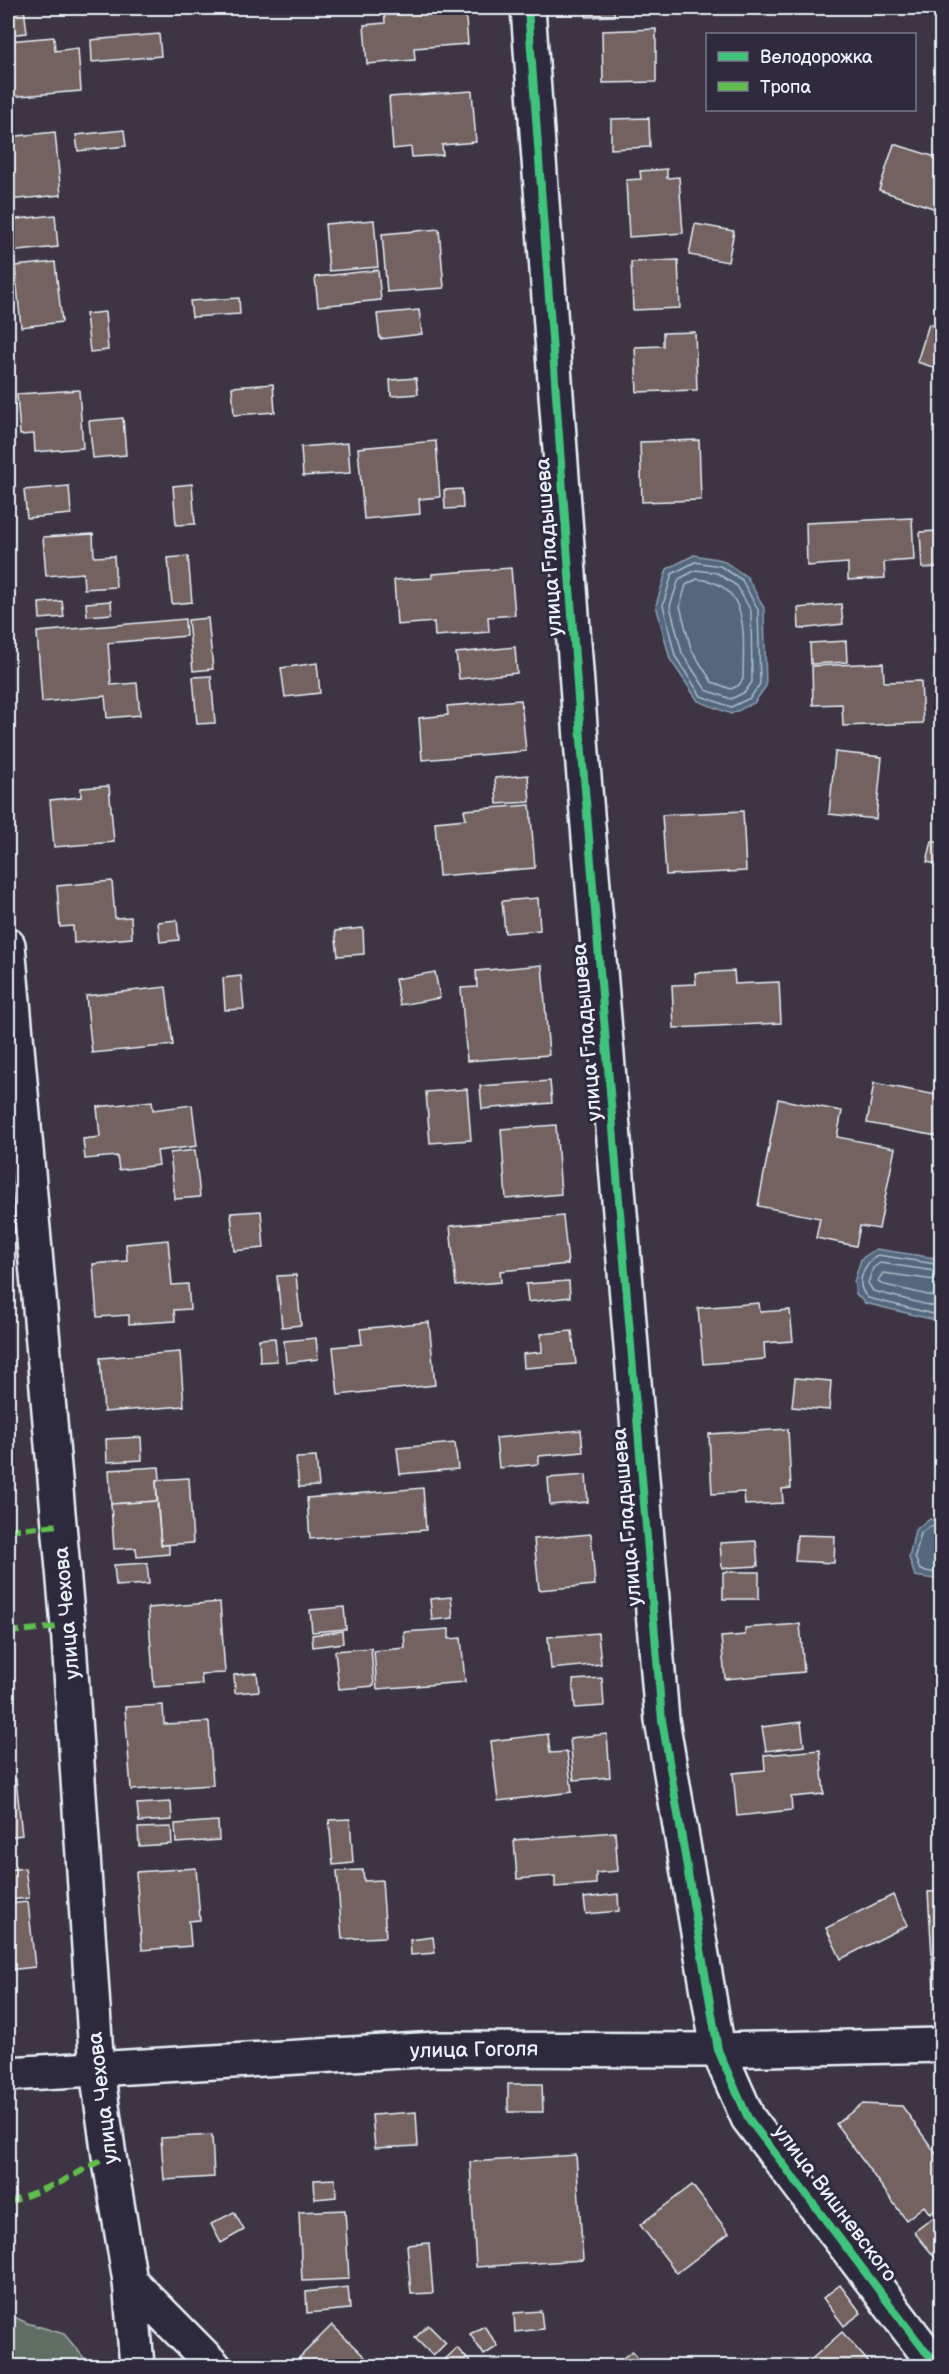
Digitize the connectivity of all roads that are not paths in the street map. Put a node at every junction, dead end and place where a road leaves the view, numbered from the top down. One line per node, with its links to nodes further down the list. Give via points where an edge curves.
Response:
1 (528, 8): 4 (street, улица Гладышева, via 583,765 662,1720)
2 (8, 945): 5 (street, улица Чехова, via 68,1626)
3 (942, 2045): 4 (street, улица Гоголя)
4 (718, 2050): 5 (street, улица Гоголя, via 437,2049); 10 (street, улица Вишневского, via 748,2118)
5 (98, 2070): 6 (street, улица Гоголя); 7 (street, улица Чехова)
6 (8, 2074)
7 (130, 2281): 8 (street, улица Чехова); 9 (street)
8 (137, 2367)
9 (214, 2367)
10 (941, 2367)

